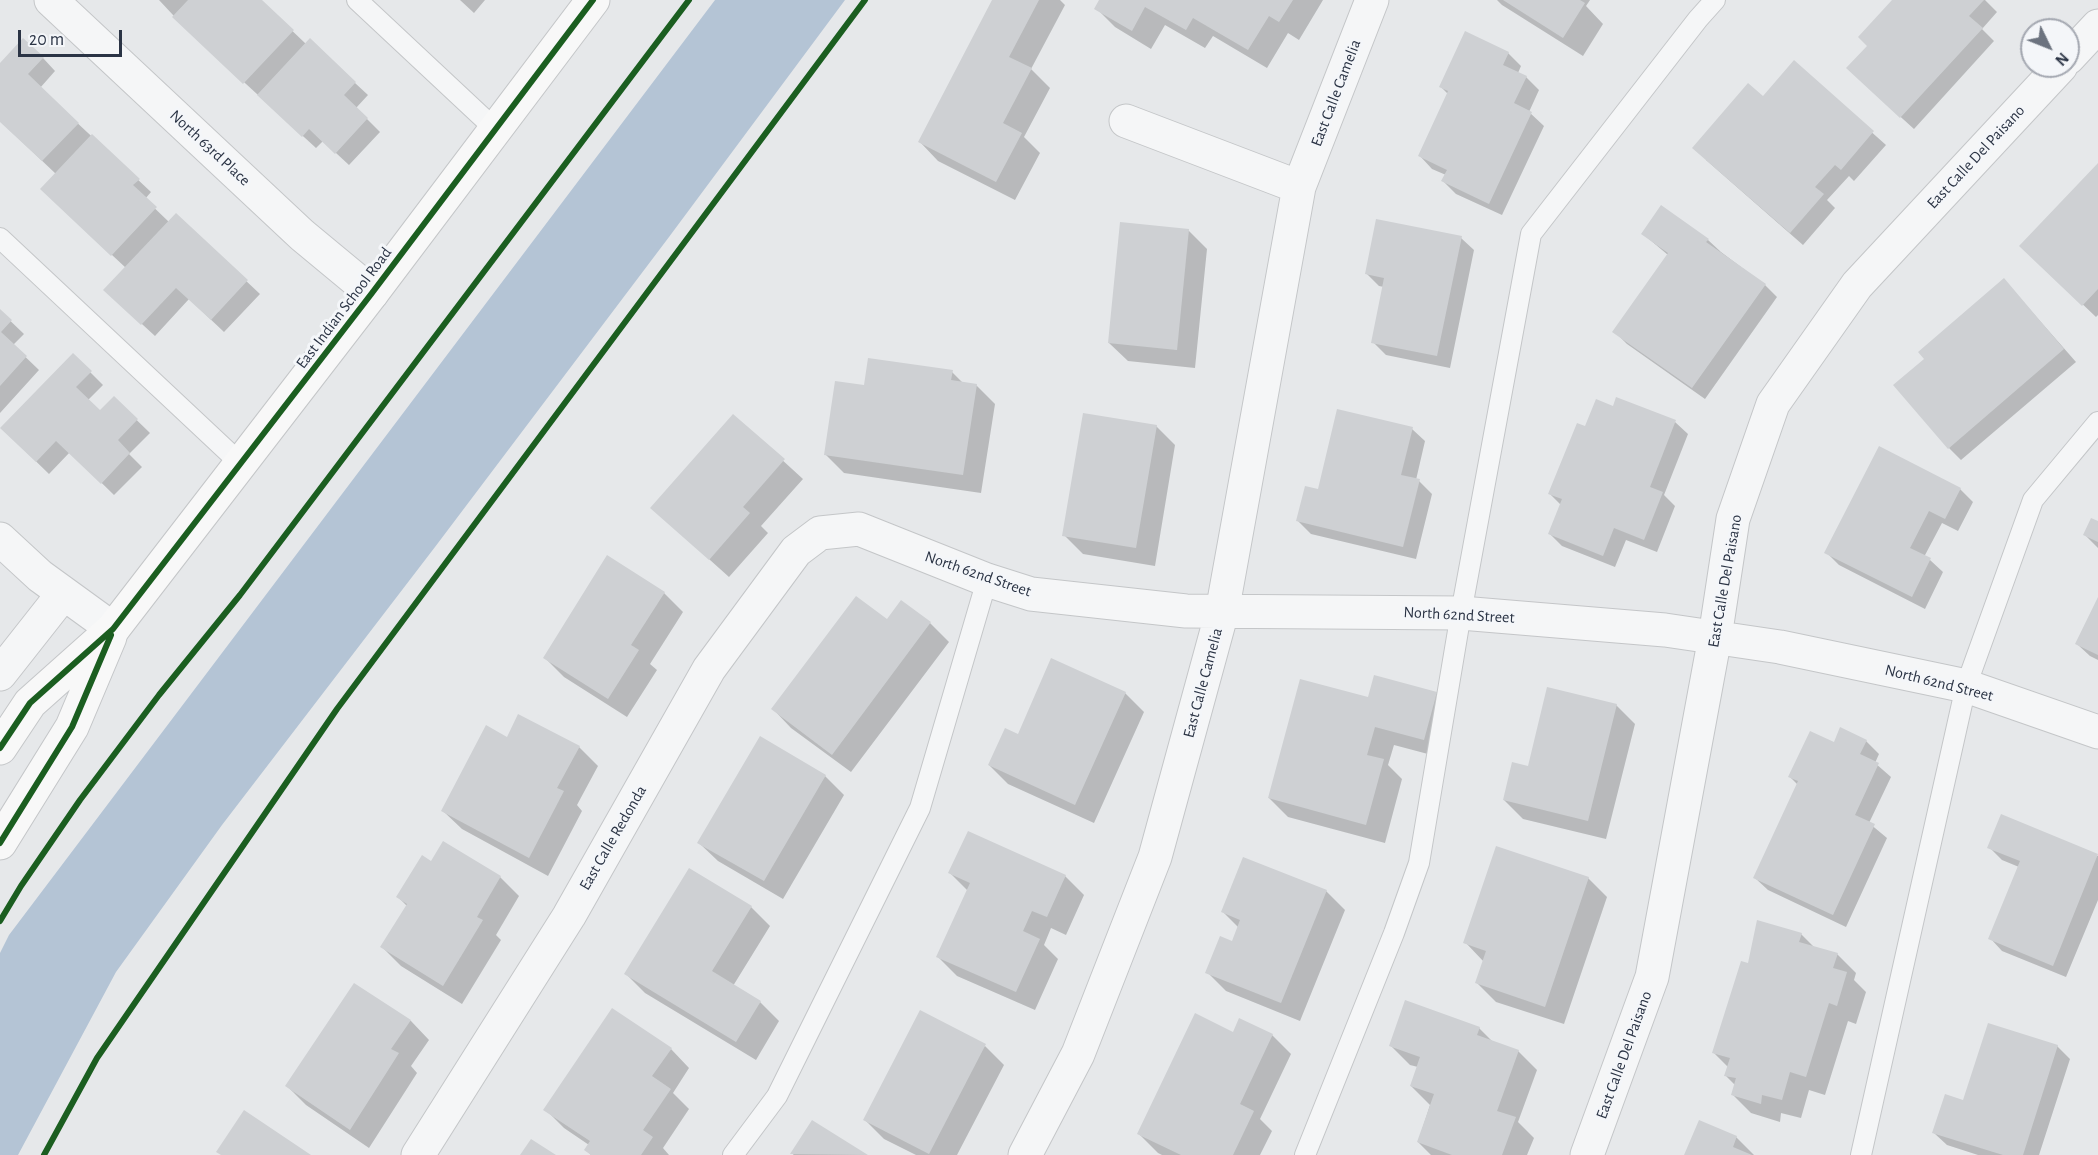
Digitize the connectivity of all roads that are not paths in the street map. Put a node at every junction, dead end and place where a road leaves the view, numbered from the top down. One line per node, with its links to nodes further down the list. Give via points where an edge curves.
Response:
1 (51, 0): 13 (street, North 63rd Place, via 302,235)
2 (357, 0): 10 (lane)
3 (593, 0): 10 (main road, East Indian School Road)
4 (1372, 0): 11 (street, East Calle Camelia)
5 (1715, 0): 21 (lane, via 1532,234)
6 (2098, 26): 7 (street)
7 (2080, 45)
8 (2050, 78): 23 (street, East Calle Del Paisano, via 1857,285 1773,404 1733,519)
9 (1126, 121): 11 (street)
10 (496, 130): 13 (main road, East Indian School Road)
11 (1299, 187): 20 (street, East Calle Camelia)
12 (0, 238): 15 (lane)
13 (372, 293): 15 (main road, East Indian School Road)
14 (2098, 422): 25 (lane, via 2033,500)
15 (241, 464): 22 (main road, East Indian School Road)
16 (820, 533): 18 (street, North 62nd Street, via 859,529); 29 (street, East Calle Redonda, via 796,551 709,669 569,916)
17 (0, 538): 19 (street)
18 (987, 580): 20 (street, North 62nd Street, via 1031,594); 30 (lane, via 920,808 777,1096)
19 (63, 594): 22 (street); 24 (street)
20 (1222, 612): 21 (street, North 62nd Street); 31 (street, East Calle Camelia, via 1155,857 1078,1054)
21 (1461, 612): 23 (street, North 62nd Street); 32 (lane, via 1419,863)
22 (113, 629): 27 (main road, East Indian School Road, via 30,703); 28 (main road, East Indian School Road, via 72,727)
23 (1715, 637): 25 (street, North 62nd Street); 33 (street, East Calle Del Paisano, via 1652,977)
24 (0, 674)
25 (1966, 686): 26 (street, North 62nd Street); 34 (lane)
26 (2098, 732)
27 (0, 748)
28 (0, 843)
29 (418, 1155)
30 (733, 1155)
31 (1025, 1155)
32 (1305, 1155)
33 (1587, 1155)
34 (1861, 1155)

